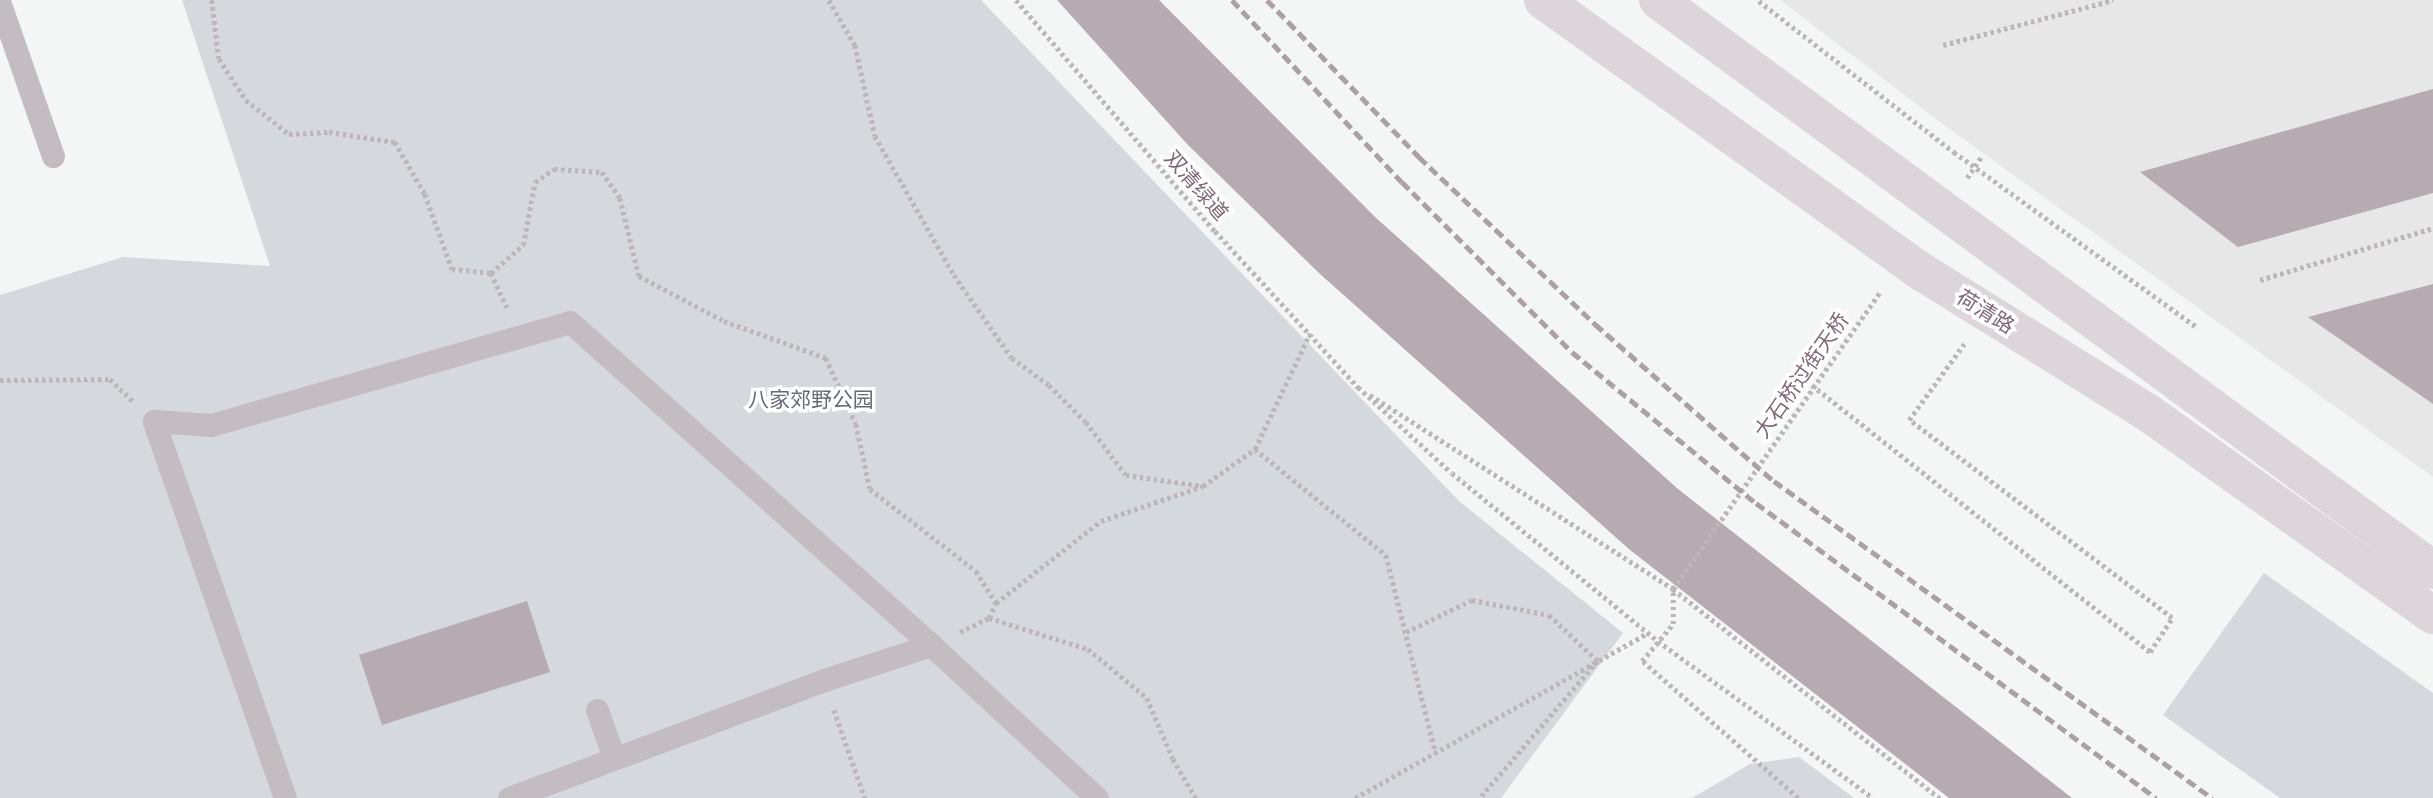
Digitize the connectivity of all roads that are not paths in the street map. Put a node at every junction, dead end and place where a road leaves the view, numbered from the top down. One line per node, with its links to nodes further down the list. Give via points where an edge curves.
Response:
1 (1543, 0): 6 (main road, 荷清路, via 1922,272 2147,412)
2 (1658, 0): 5 (main road)
3 (0, 4): 4 (lane)
4 (52, 156)
5 (2433, 570)
6 (2433, 615)
7 (931, 645): 9 (lane); 10 (lane, via 570,321 211,425 154,421); 12 (lane)
8 (597, 710): 9 (lane)
9 (614, 758): 11 (lane)
10 (285, 798)
11 (509, 798)
12 (1097, 798)

